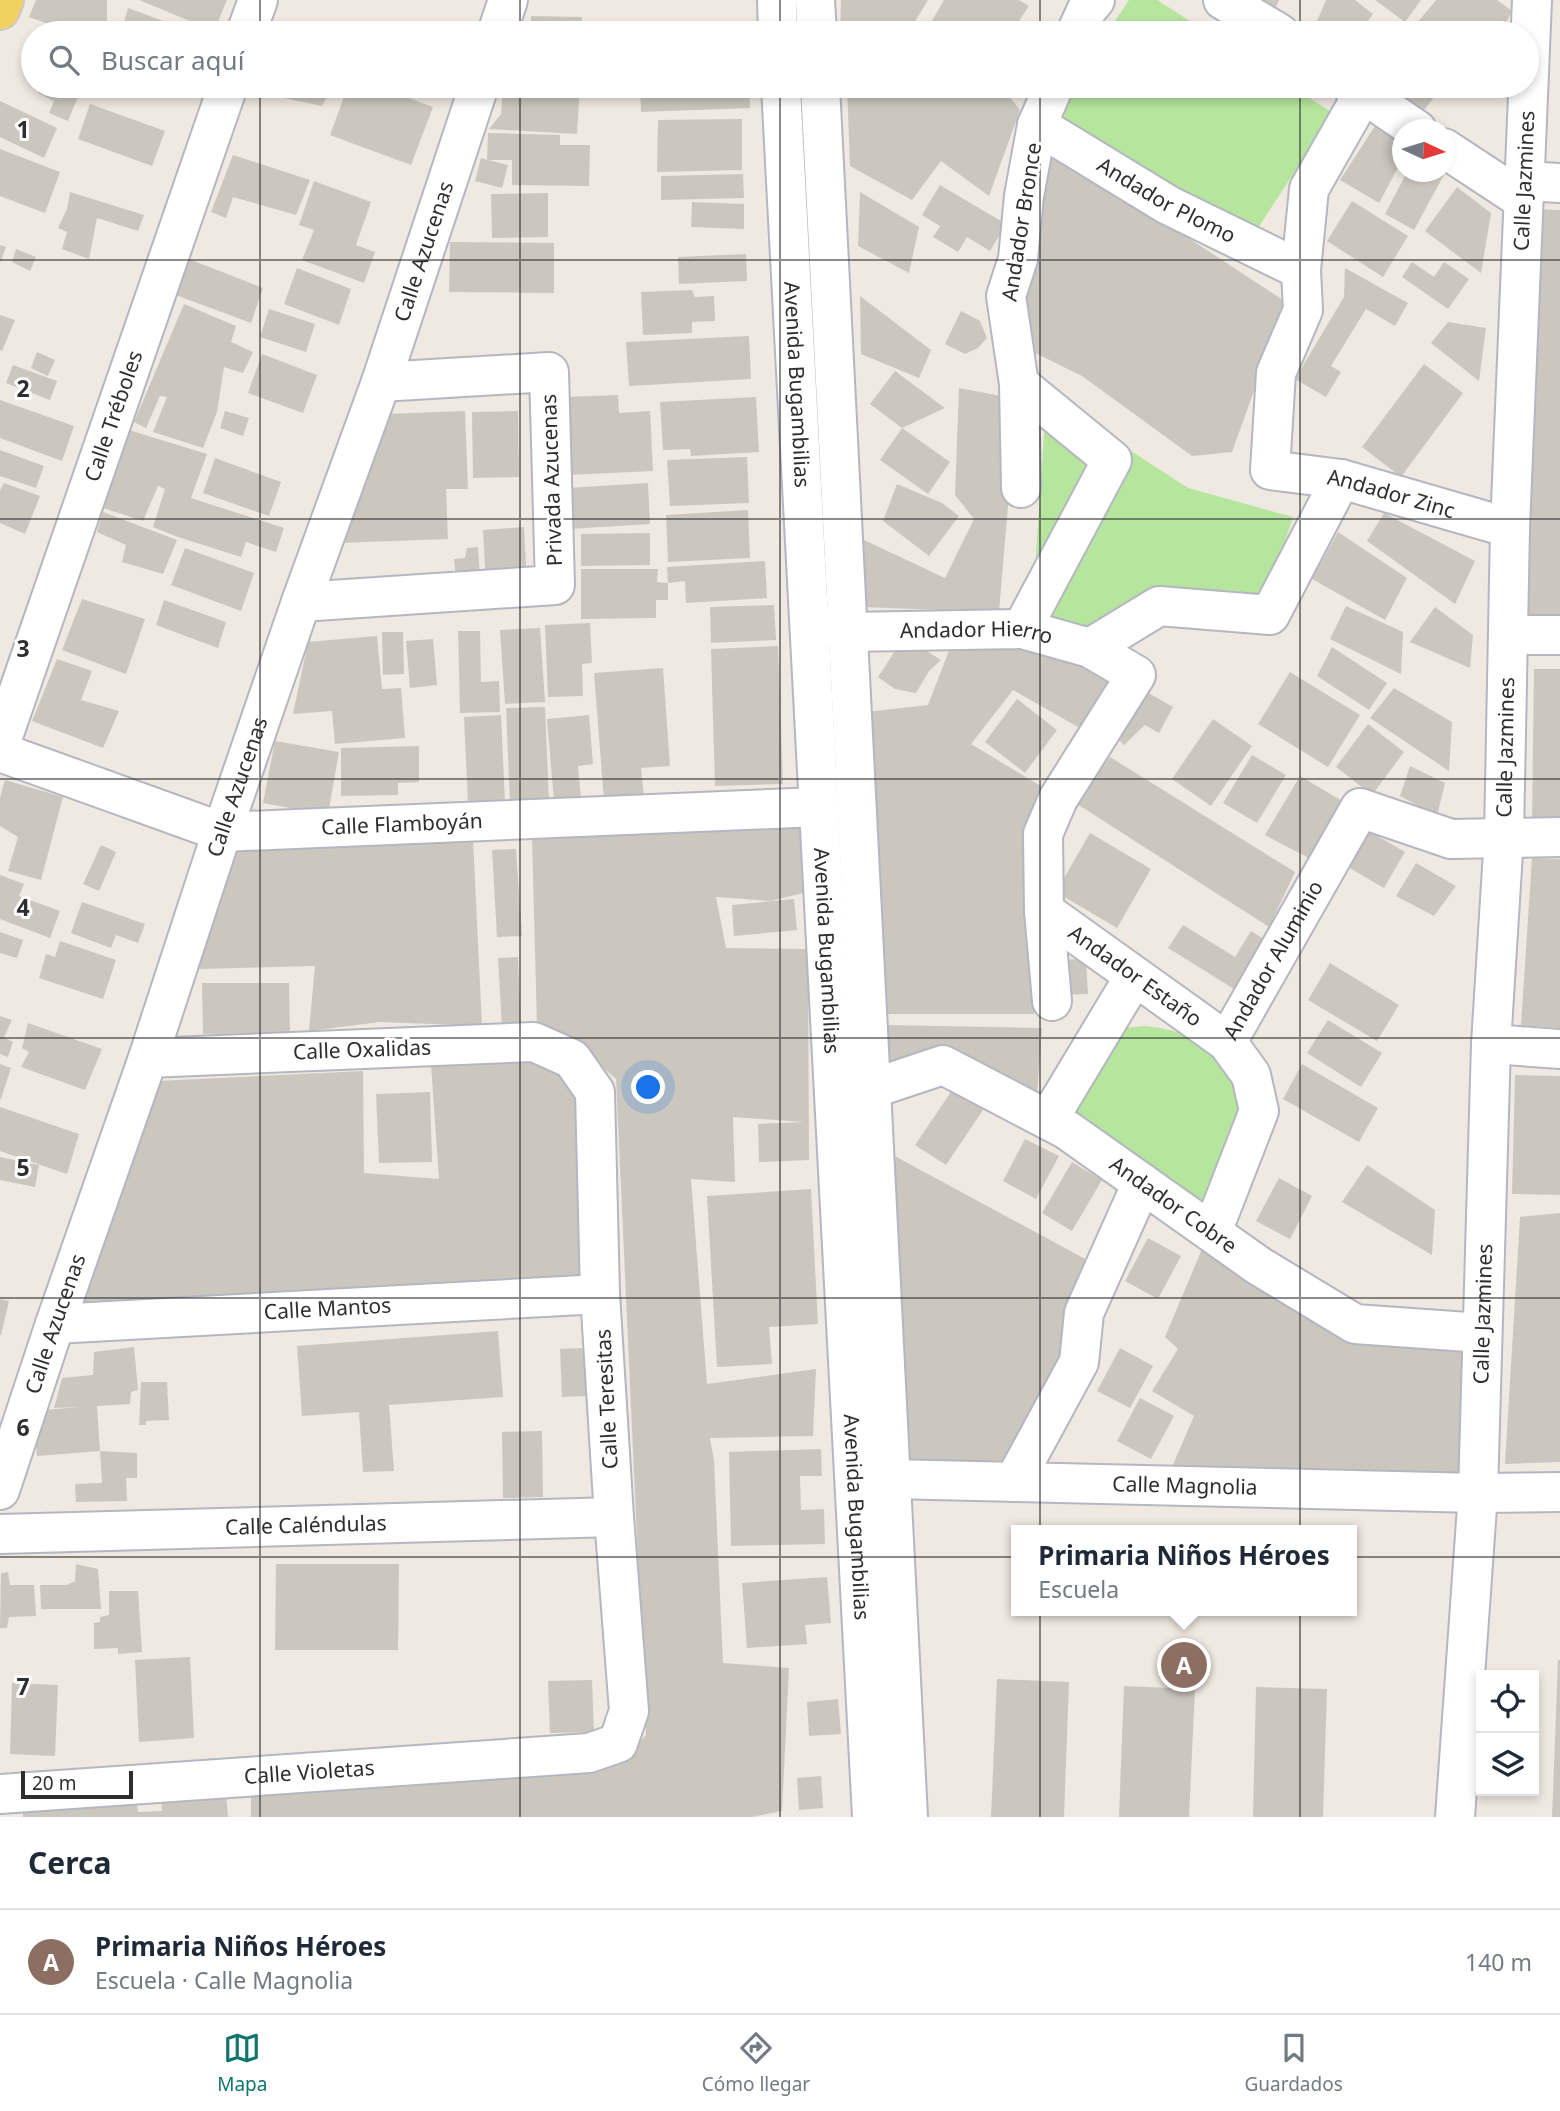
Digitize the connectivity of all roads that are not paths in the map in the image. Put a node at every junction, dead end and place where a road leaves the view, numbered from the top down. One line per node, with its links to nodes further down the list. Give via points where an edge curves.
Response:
1 (4, 0): 9 (main road)
2 (258, 0): 10 (street)
3 (508, 0): 11 (street)
4 (776, 0): 12 (street)
5 (816, 0): 13 (street)
6 (1223, 0): 14 (street)
7 (1288, 0): 15 (street)
8 (1532, 0): 16 (street, Calle Jazmines)
9 (0, 10)
10 (250, 21)
11 (501, 21)
12 (777, 21)
13 (817, 21)
14 (1261, 21)
15 (1283, 21)
16 (1532, 21)
17 (224, 98): 42 (street, Calle Tréboles)
18 (475, 98): 30 (street, Calle Azucenas)
19 (782, 98): 36 (street, Avenida Bugambilias)
20 (821, 98): 38 (street, Avenida Bugambilias)
21 (1049, 98): 26 (street, Andador Bronce)
22 (1354, 98): 29 (street, via 1309,190)
23 (1370, 98): 25 (street)
24 (1534, 98): 28 (street, Calle Jazmines)
25 (1401, 119)
26 (1037, 125): 29 (street, Andador Plomo, via 1168,205); 31 (street, Andador Bronce, via 1017,259 1006,296)
27 (1455, 153): 28 (street)
28 (1536, 188): 34 (street, Calle Jazmines)
29 (1301, 270): 32 (street, Andador Zinc, via 1303,310 1276,373 1270,470)
30 (381, 382): 35 (street, Calle Azucenas); 35 (street, Privada Azucenas, via 549,372 555,585)
31 (1019, 384): 33 (street, Andador Bronce); 37 (street, via 1112,460)
32 (1342, 479): 34 (street, Andador Zinc); 41 (street, via 1270,615 1159,606)
33 (1021, 488)
34 (1510, 528): 39 (street, Calle Jazmines)
35 (301, 602): 45 (street, Calle Azucenas)
36 (809, 620): 38 (street, Andador Hierro); 44 (street, Avenida Bugambilias)
37 (1022, 629): 38 (street, Andador Hierro); 41 (street, Andador Hierro)
38 (848, 632): 56 (street, Avenida Bugambilias)
39 (1509, 635): 40 (street); 46 (street, Calle Jazmines)
40 (1560, 635)
41 (1090, 648): 48 (street, Andador Hierro, via 1136,675 1058,799 1043,834)
42 (0, 744)
43 (0, 752): 45 (street, Calle Flamboyán)
44 (819, 807): 45 (street, Calle Flamboyán); 60 (street, Avenida Bugambilias)
45 (222, 832): 54 (street, Calle Azucenas)
46 (1504, 836): 47 (street); 51 (street, Andador Aluminio, via 1451,839 1360,808); 52 (street, Calle Jazmines)
47 (1560, 837)
48 (1044, 911): 49 (street, Andador Estaño); 50 (street)
49 (1134, 977): 51 (street, Andador Estaño); 57 (street)
50 (1052, 1001)
51 (1227, 1042): 59 (street, Andador Aluminio, via 1251,1075 1259,1111)
52 (1491, 1044): 53 (street); 63 (street, Calle Jazmines)
53 (1560, 1049)
54 (148, 1058): 55 (street, Calle Oxalidas, via 534,1042); 62 (street, Calle Azucenas)
55 (572, 1059): 61 (street, Calle Teresitas, via 595,1092)
56 (871, 1089): 57 (street, Andador Cobre, via 943,1065); 60 (street, Avenida Bugambilias)
57 (1048, 1120): 58 (street, Andador Cobre)
58 (1142, 1183): 59 (street, Andador Cobre); 65 (street, via 1084,1313 1079,1362)
59 (1212, 1232): 63 (street, Andador Cobre, via 1355,1324)
60 (861, 1254): 64 (street, Avenida Bugambilias); 73 (street, Avenida Bugambilias)
61 (600, 1294): 62 (street, Calle Mantos); 69 (street, Calle Teresitas)
62 (54, 1324): 66 (street, Calle Azucenas)
63 (1482, 1333): 68 (street, Calle Jazmines)
64 (891, 1479): 65 (street, Calle Magnolia); 74 (street, Avenida Bugambilias)
65 (1014, 1482): 68 (street, Calle Magnolia)
66 (0, 1490)
67 (1560, 1492): 68 (street, Calle Magnolia)
68 (1478, 1493): 75 (street, Calle Jazmines)
69 (614, 1517): 70 (street, Calle Caléndulas); 71 (street, Calle Teresitas, via 629,1711)
70 (0, 1534)
71 (618, 1743): 72 (street, Calle Violetas, via 589,1753)
72 (0, 1794)
73 (872, 1817)
74 (908, 1817)
75 (1455, 1817)

